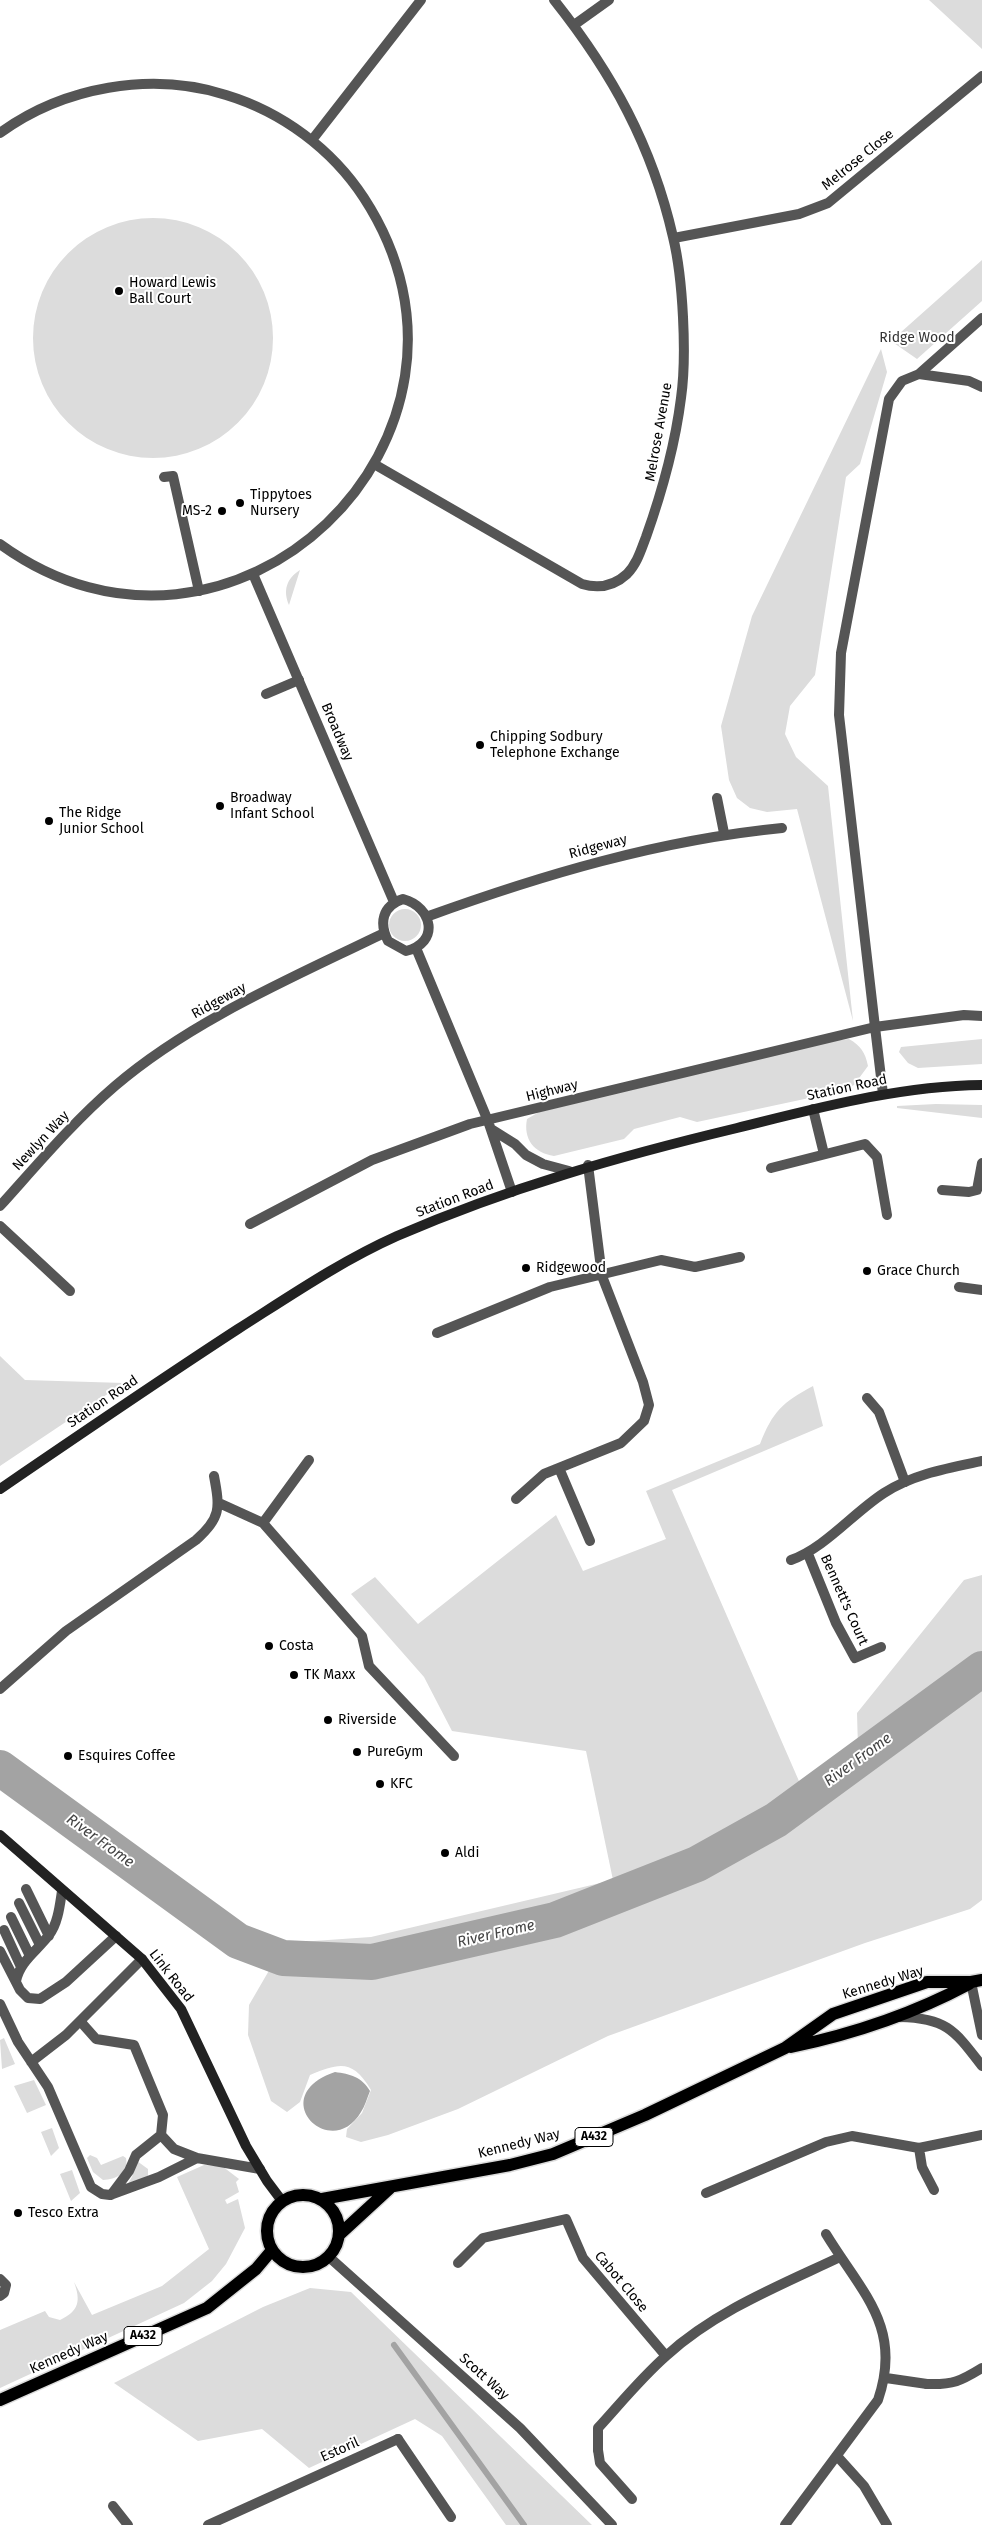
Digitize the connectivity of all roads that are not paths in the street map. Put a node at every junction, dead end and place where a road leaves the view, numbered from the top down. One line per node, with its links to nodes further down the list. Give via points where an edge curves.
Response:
1 (421, 0): 7 (street)
2 (554, 0): 4 (street, Melrose Avenue)
3 (609, 0): 4 (street)
4 (574, 25): 8 (street, Melrose Avenue, via 602,63 624,101 645,146)
5 (982, 76): 8 (street, Melrose Close, via 828,203 799,214)
6 (0, 133): 7 (street, via 56,102 86,93 151,83 212,90 245,101)
7 (312, 140): 12 (street, via 336,162 374,214 399,274 406,315 405,372 399,404)
8 (674, 238): 12 (street, Melrose Avenue, via 681,306 681,398 662,495 637,561 618,581 595,588 582,584)
9 (982, 318): 10 (street)
10 (919, 374): 11 (street, via 969,381); 27 (street, via 902,382 889,399 841,653 839,715)
11 (982, 387)
12 (374, 464): 15 (street, via 357,491 314,536 285,558)
13 (164, 477): 16 (street, via 173,476)
14 (0, 544): 16 (street, via 50,575 86,587 142,595)
15 (252, 574): 16 (street); 17 (street, Broadway)
16 (199, 591)
17 (299, 680): 18 (street); 22 (street, Broadway)
18 (266, 694)
19 (717, 798): 21 (street)
20 (782, 828): 21 (street, Ridgeway)
21 (724, 833): 23 (street, Ridgeway, via 584,865 518,884)
22 (394, 902): 23 (street, via 403,899 412,902); 24 (street, via 385,912)
23 (426, 917): 25 (street, via 428,935)
24 (384, 932): 25 (street, via 388,941 397,948 406,951); 31 (street, Ridgeway, via 212,1020 122,1080)
25 (416, 948): 32 (street)
26 (982, 1016): 27 (street, Highway)
27 (875, 1027): 29 (street); 32 (street, Highway)
28 (982, 1085): 29 (main road, Station Road)
29 (883, 1094): 30 (main road, Station Road)
30 (813, 1109): 33 (street); 35 (main road, Station Road)
31 (82, 1117): 41 (street, Newlyn Way)
32 (489, 1125): 37 (street, via 526,1156); 39 (street); 43 (street, Highway, via 470,1124 372,1160)
33 (824, 1154): 36 (street); 42 (street, via 865,1144 877,1157)
34 (982, 1163): 40 (street)
35 (588, 1165): 37 (main road, Station Road); 46 (street)
36 (770, 1168)
37 (569, 1172): 39 (main road, Station Road)
38 (942, 1190): 40 (street)
39 (512, 1192): 57 (main road, Station Road, via 396,1237 358,1256 205,1351)
40 (979, 1192)
41 (0, 1206)
42 (887, 1215)
43 (250, 1224)
44 (0, 1226): 49 (street)
45 (740, 1257): 46 (street, via 695,1267 661,1260)
46 (602, 1276): 50 (street, via 550,1287); 54 (street, via 649,1405 644,1421 621,1443)
47 (959, 1287): 48 (street)
48 (982, 1290)
49 (70, 1291)
50 (437, 1333)
51 (867, 1398): 56 (street, via 879,1412)
52 (309, 1460): 60 (street)
53 (982, 1461): 56 (street, Bennett's Court)
54 (559, 1468): 58 (street, via 544,1474); 61 (street)
55 (214, 1476): 59 (street)
56 (905, 1482): 62 (street, Bennett's Court, via 859,1510)
57 (0, 1489)
58 (516, 1499)
59 (219, 1503): 60 (street); 65 (street, via 211,1527 196,1540 66,1631)
60 (263, 1523): 66 (street, via 362,1636 369,1666)
61 (590, 1541)
62 (808, 1554): 63 (street, Bennett's Court); 64 (street, Bennett's Court, via 836,1623 855,1658)
63 (791, 1560)
64 (881, 1647)
65 (0, 1689)
66 (454, 1756)
67 (0, 1836): 69 (main road, Link Road)
68 (26, 1888): 73 (street)
69 (62, 1890): 73 (street); 74 (main road, Link Road)
70 (19, 1903): 75 (street)
71 (11, 1917): 77 (street)
72 (4, 1930): 79 (street)
73 (49, 1936): 75 (street)
74 (116, 1936): 78 (main road, Link Road); 81 (street, via 66,1982 40,1998 28,1998)
75 (40, 1945): 77 (street)
76 (0, 1950): 81 (street)
77 (30, 1956): 79 (street)
78 (142, 1960): 84 (street); 93 (main road, Link Road, via 181,2009)
79 (21, 1966): 81 (street)
80 (976, 1981): 83 (main road, Kennedy Way / A432, via 935,2002); 85 (street); 86 (main road, Kennedy Way / A432, via 927,1982 832,2014)
81 (16, 1982)
82 (0, 2004): 87 (street)
83 (895, 2017): 86 (main road, Kennedy Way / A432, via 844,2035); 88 (street, via 922,2017 940,2022 957,2034)
84 (80, 2021): 87 (street); 89 (street, via 96,2039 134,2045 163,2116)
85 (982, 2035)
86 (785, 2048): 94 (main road, Kennedy Way / A432, via 645,2115 553,2154)
87 (31, 2062): 97 (street, via 48,2087 91,2187)
88 (982, 2066)
89 (161, 2135): 92 (street, via 174,2149); 97 (street, via 136,2155 129,2171)
90 (982, 2135): 91 (street)
91 (920, 2148): 95 (street, via 922,2167); 96 (street, via 852,2136 826,2142)
92 (197, 2158): 93 (street); 97 (street, via 159,2177)
93 (260, 2169): 99 (main road, Link Road)
94 (390, 2188): 98 (main road, Kennedy Way / A432); 100 (main road, Kennedy Way / A432)
95 (934, 2190)
96 (706, 2193)
97 (110, 2195)
98 (322, 2199): 99 (main road, A432, via 295,2195); 100 (main road, via 333,2209)
99 (282, 2201): 102 (main road, via 272,2210 267,2223 267,2237)
100 (340, 2234): 103 (main road, A432)
101 (826, 2234): 104 (street)
102 (272, 2250): 103 (main road, via 288,2264 302,2268 317,2265); 111 (main road, Kennedy Way / A432, via 256,2269 208,2308)
103 (329, 2257): 118 (street, Scott Way, via 520,2428)
104 (840, 2257): 108 (street, via 717,2319); 110 (street, via 878,2316 886,2341)
105 (458, 2263): 108 (street, Cabot Close, via 483,2238 566,2219 582,2258)
106 (0, 2279): 107 (street, via 6,2285)
107 (0, 2296)
108 (666, 2356): 113 (street, via 598,2428 600,2463)
109 (982, 2368): 110 (street, via 959,2382 947,2385)
110 (886, 2378): 112 (street, via 878,2400)
111 (0, 2400)
112 (838, 2456): 119 (street); 120 (street, via 864,2486)
113 (632, 2499)
114 (113, 2506): 116 (street)
115 (451, 2517): 117 (street, Estoril, via 398,2439)
116 (128, 2525)
117 (208, 2525)
118 (612, 2525)
119 (784, 2525)
120 (886, 2525)

